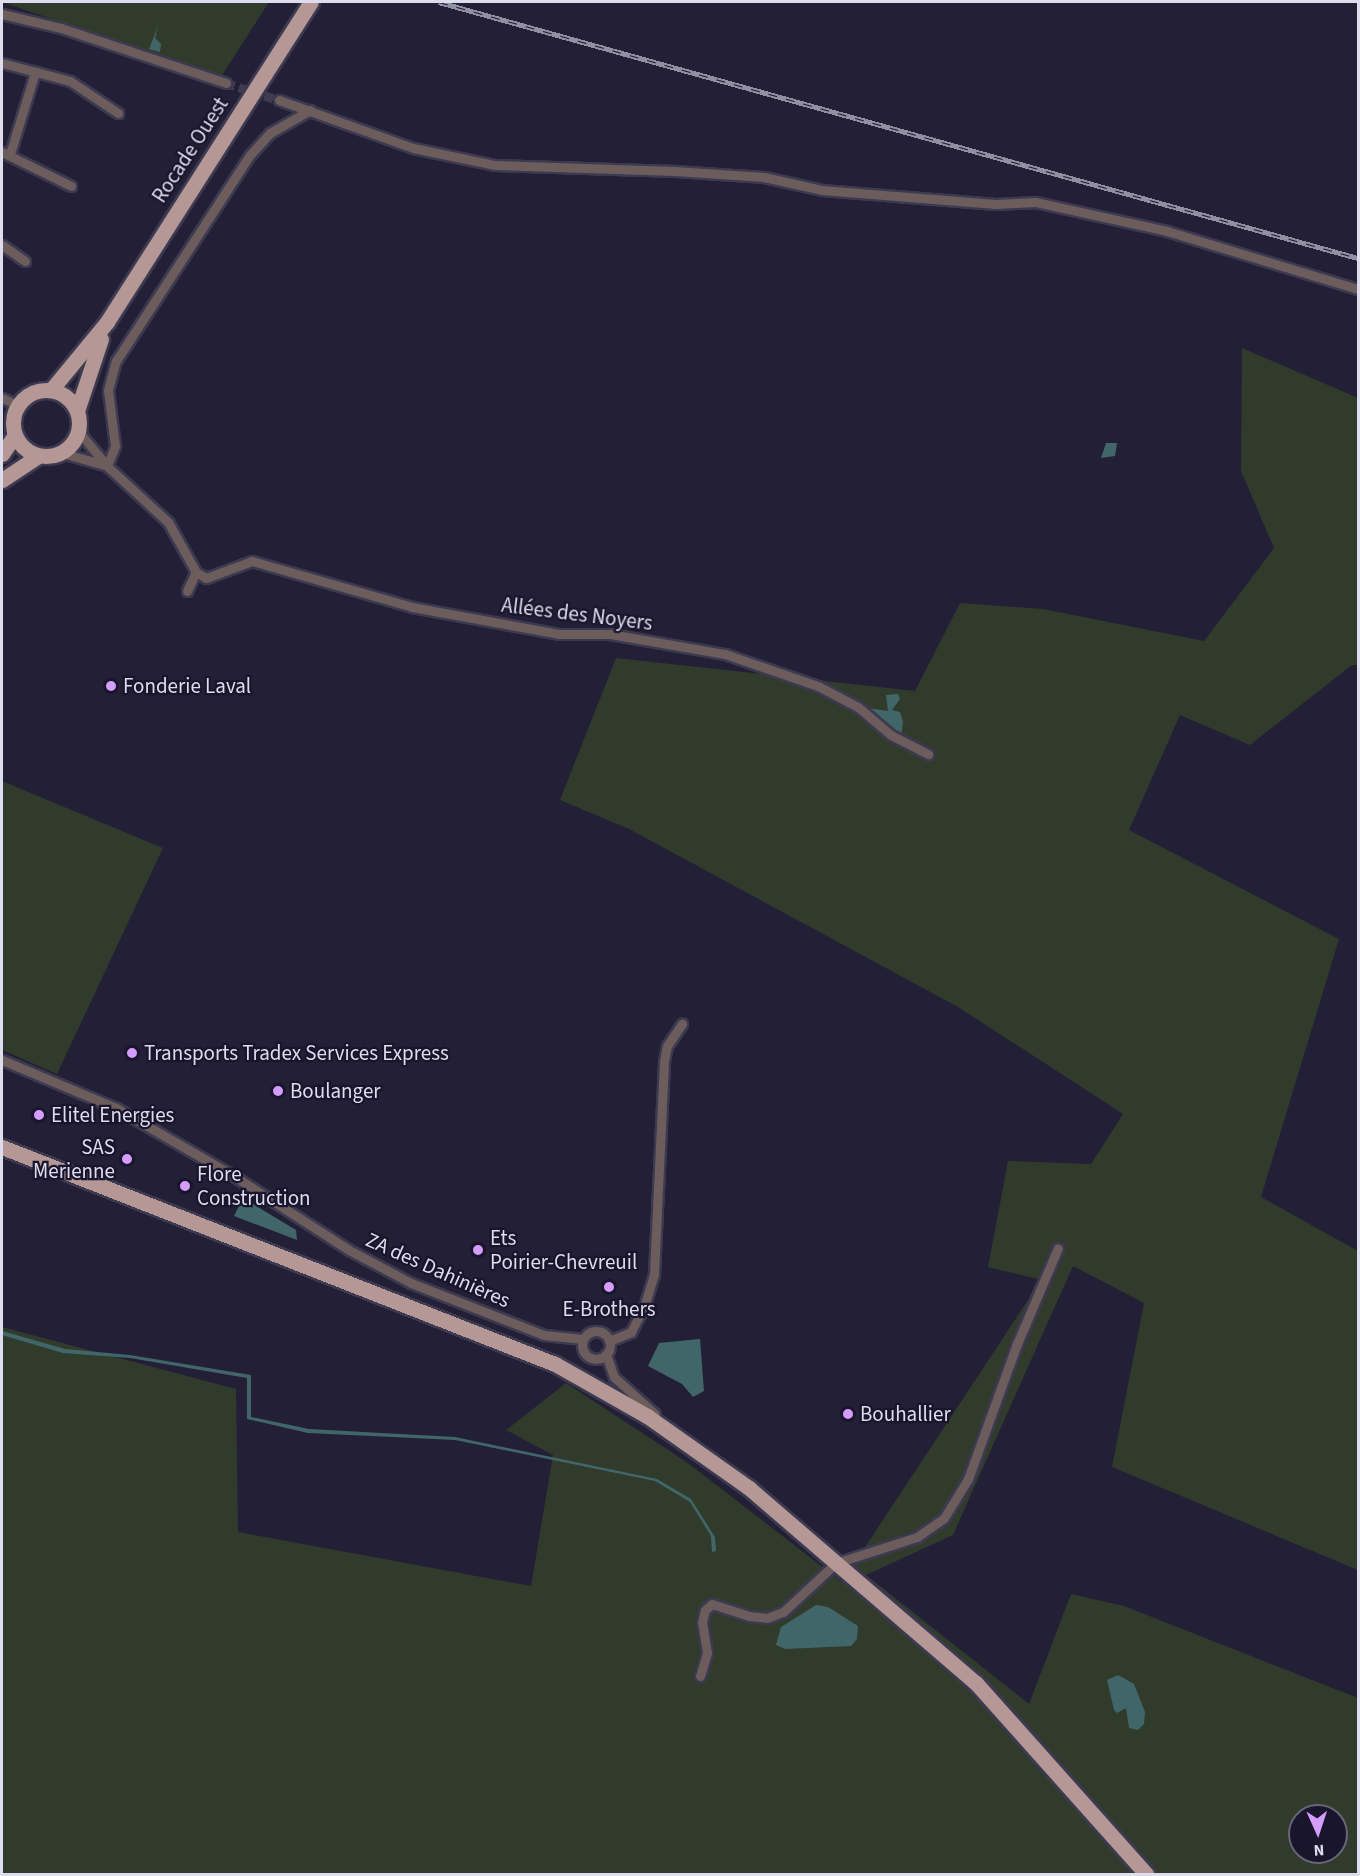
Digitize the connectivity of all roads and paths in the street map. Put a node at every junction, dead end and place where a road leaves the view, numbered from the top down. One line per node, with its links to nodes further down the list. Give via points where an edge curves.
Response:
1 (311, 2): 14 (main road, Rocade Ouest)
2 (2, 14): 5 (street, via 61,28)
3 (2, 63): 4 (street)
4 (35, 72): 8 (street, via 70,81); 9 (street)
5 (226, 83)
6 (279, 100): 7 (street)
7 (310, 110): 13 (street, via 413,148 495,165 686,171 764,177 822,190 995,204 1036,202 1167,231); 24 (street, via 270,133 250,155 116,361 108,390 115,446)
8 (117, 113)
9 (6, 153): 10 (street)
10 (71, 186)
11 (2, 245): 12 (street)
12 (25, 261)
13 (1359, 289)
14 (107, 322): 15 (main road, Rocade Ouest); 18 (main road, Rocade Ouest)
15 (51, 390): 17 (main road, via 32,393); 18 (main road, via 71,401)
16 (2, 398): 17 (street)
17 (18, 405): 20 (main road, via 12,425)
18 (77, 411): 19 (main road)
19 (78, 432): 21 (main road); 24 (street)
20 (15, 435): 22 (main road); 23 (main road, via 20,445)
21 (62, 453): 23 (main road); 24 (street)
22 (2, 454)
23 (38, 456): 25 (main road)
24 (107, 466): 26 (street, via 168,522)
25 (2, 480)
26 (196, 572): 27 (street); 28 (street, Allées des Noyers, via 206,578 252,561 403,605 559,634 610,634 725,654 818,686 858,707 891,735)
27 (188, 591)
28 (928, 754)
29 (682, 1024): 34 (street, via 667,1046 664,1061 654,1274 635,1326 626,1335)
30 (2, 1060): 33 (street, ZA des Dahinières, via 116,1108 237,1178 349,1250 411,1283 544,1335)
31 (2, 1147): 36 (main road, via 555,1364)
32 (1058, 1248): 37 (street, via 1017,1344 972,1469 944,1518 917,1537)
33 (583, 1339): 34 (street, via 594,1331 604,1333); 35 (street, via 587,1355 595,1359)
34 (609, 1341): 35 (street)
35 (606, 1354): 36 (street, via 614,1377 623,1388)
36 (683, 1440): 37 (main road, via 749,1488)
37 (836, 1563): 38 (street, via 783,1612 767,1618 749,1616 720,1604 705,1610 702,1622 707,1653); 39 (main road, via 976,1683)
38 (700, 1676)
39 (1146, 1875)

